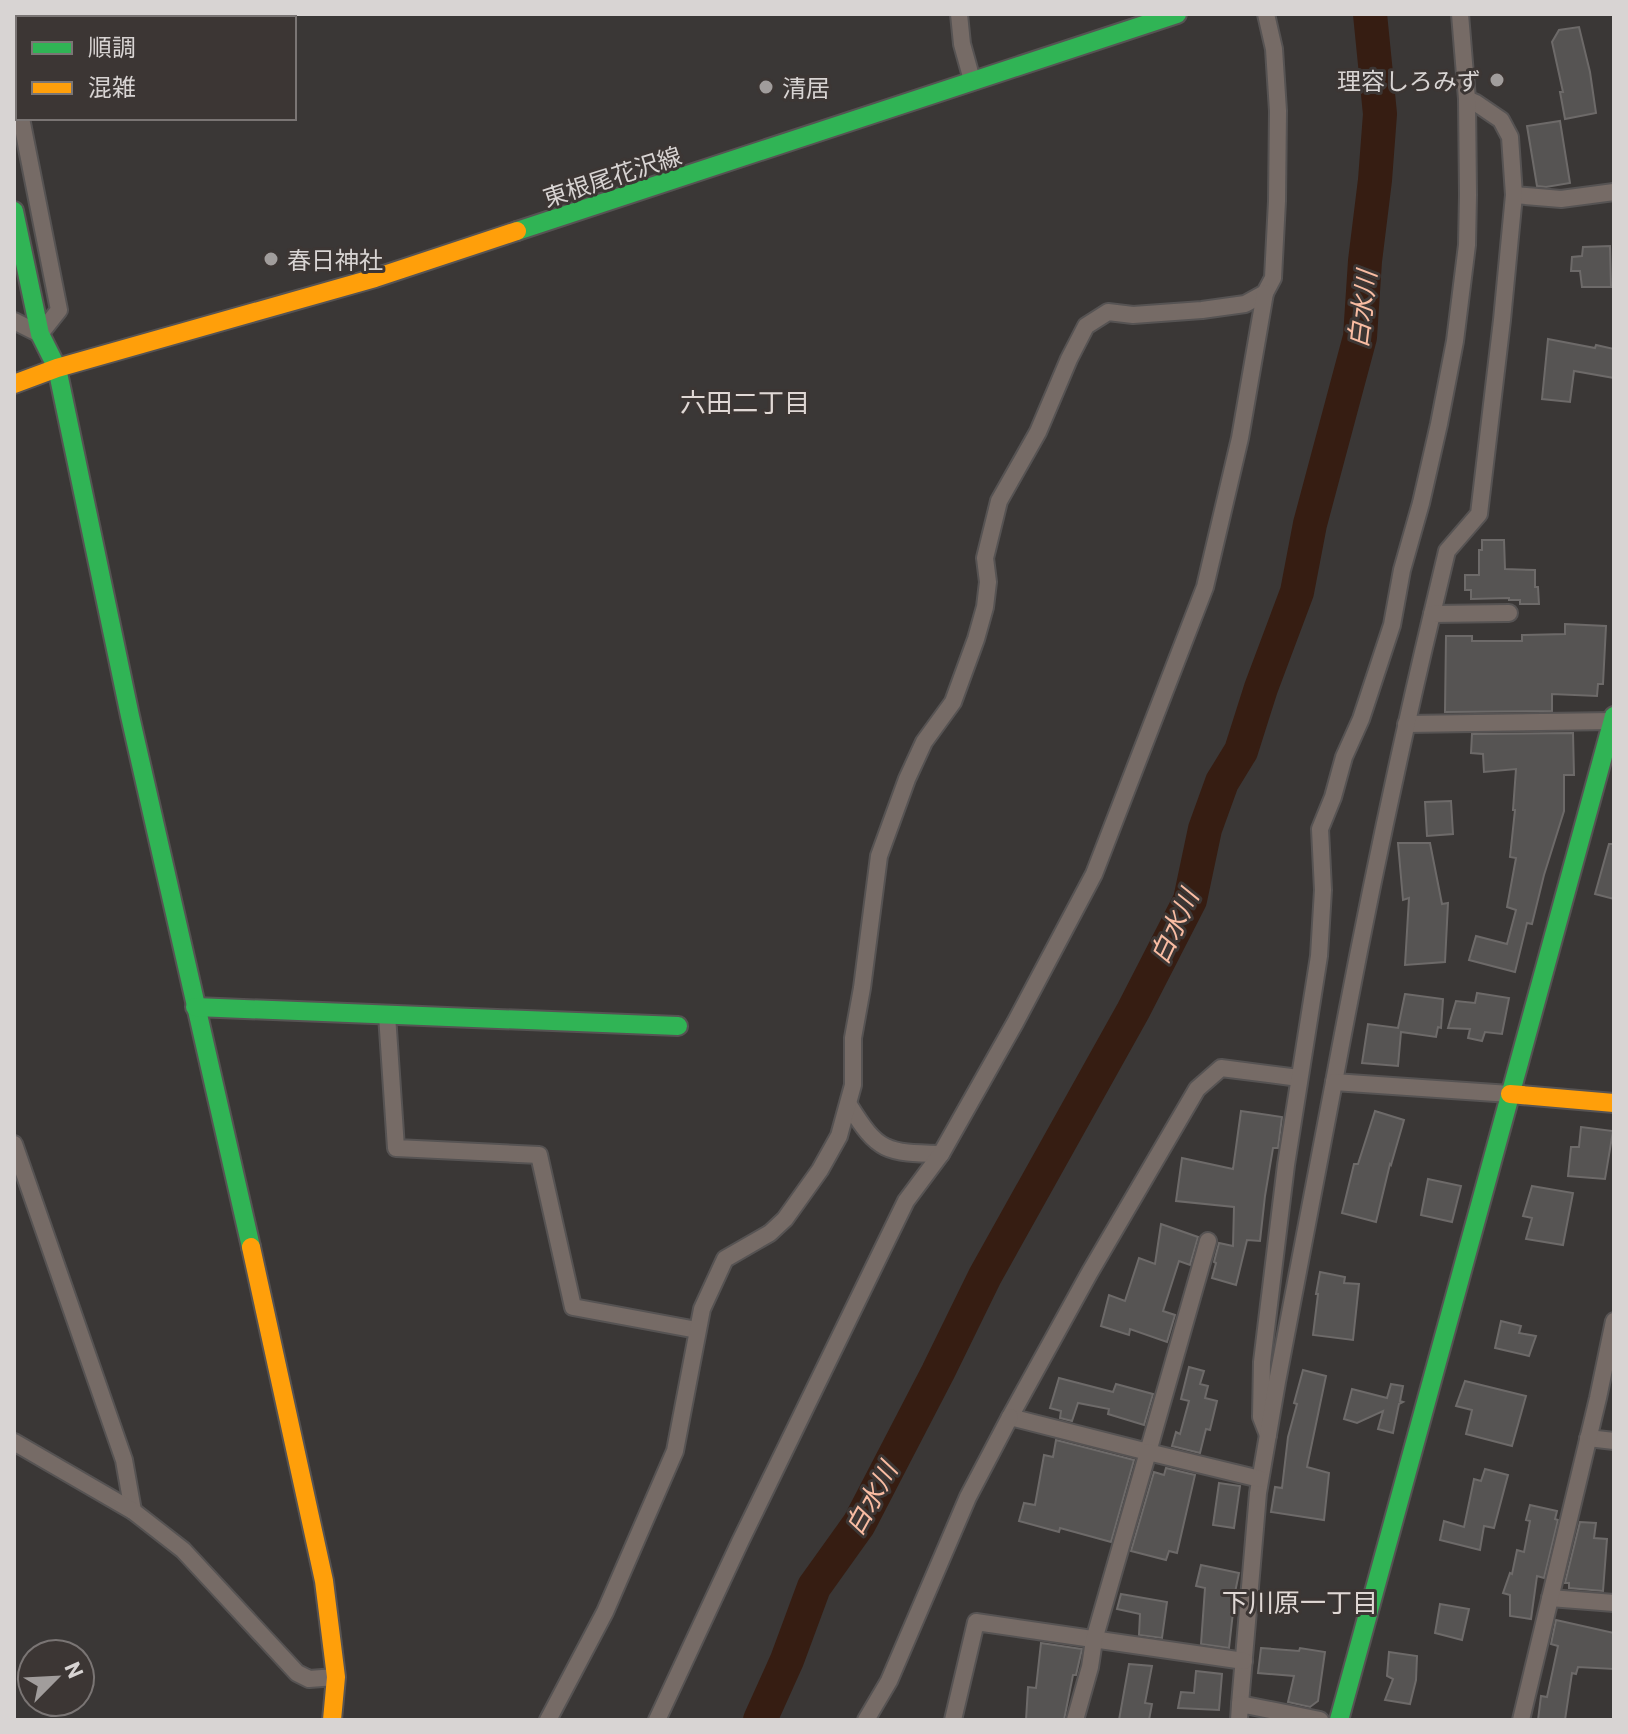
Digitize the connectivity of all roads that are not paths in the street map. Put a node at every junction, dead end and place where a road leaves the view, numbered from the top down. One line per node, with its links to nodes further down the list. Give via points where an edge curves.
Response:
1 (959, 14): 5 (street)
2 (1177, 14): 5 (street, 東根尾花沢線)
3 (1266, 14): 11 (street, via 1274,49 1278,186 1273,278)
4 (1460, 14): 6 (street)
5 (972, 80): 14 (street, 東根尾花沢線, via 375,278)
6 (1467, 99): 9 (street, via 1501,120 1510,137); 23 (street, via 1467,245 1455,341 1392,625 1320,829 1319,956)
7 (21, 120): 13 (street, via 59,310)
8 (1614, 192): 9 (street, via 1561,199)
9 (1514, 195): 17 (street, via 1479,514 1447,551)
10 (14, 211): 13 (street)
11 (1265, 293): 27 (street, via 1245,304 1202,310 1108,312 1086,326 1069,359 1038,432 999,501 985,558 988,582 976,639 953,702 924,742 907,779 879,856 853,1038); 29 (street, via 1240,438 1209,572 1176,666 1094,874)
12 (14, 321): 13 (street)
13 (40, 334): 14 (street)
14 (57, 368): 15 (street, 東根尾花沢線); 20 (street)
15 (14, 384)
16 (1509, 613): 17 (street)
17 (1432, 614): 19 (street)
18 (1613, 718): 19 (street); 25 (street)
19 (1406, 724): 24 (street)
20 (195, 1007): 21 (street); 45 (street, via 321,1566)
21 (387, 1015): 22 (street); 32 (street, via 396,1148 539,1155 573,1307)
22 (678, 1026)
23 (1299, 1078): 33 (street, via 1221,1068 1197,1089); 34 (street, via 1262,1362 1261,1417)
24 (1334, 1082): 25 (street); 34 (street)
25 (1510, 1094): 26 (street); 54 (street)
26 (1614, 1103)
27 (849, 1105): 29 (street, via 865,1130 887,1149); 32 (street, via 827,1158 785,1219 725,1259)
28 (14, 1144): 40 (street, via 124,1460)
29 (941, 1154): 49 (street, via 906,1201)
30 (1208, 1241): 38 (street)
31 (1614, 1321): 35 (street)
32 (697, 1330): 48 (street, via 675,1451 605,1612)
33 (1010, 1417): 38 (street); 50 (street, via 968,1497 889,1681)
34 (1268, 1435): 39 (street)
35 (1588, 1438): 36 (street); 41 (street)
36 (1614, 1441)
37 (14, 1442): 40 (street)
38 (1148, 1452): 39 (street); 43 (street)
39 (1260, 1479): 44 (street)
40 (133, 1511): 45 (street, via 183,1550 297,1673 309,1679)
41 (1550, 1598): 42 (street); 55 (street)
42 (1614, 1603)
43 (1094, 1640): 44 (street); 51 (street, via 976,1622); 52 (street)
44 (1244, 1661): 46 (street)
45 (336, 1677): 47 (street)
46 (1240, 1712): 53 (street)
47 (332, 1720)
48 (548, 1720)
49 (657, 1720)
50 (866, 1720)
51 (953, 1720)
52 (1075, 1720)
53 (1320, 1720)
54 (1339, 1720)
55 (1521, 1720)

